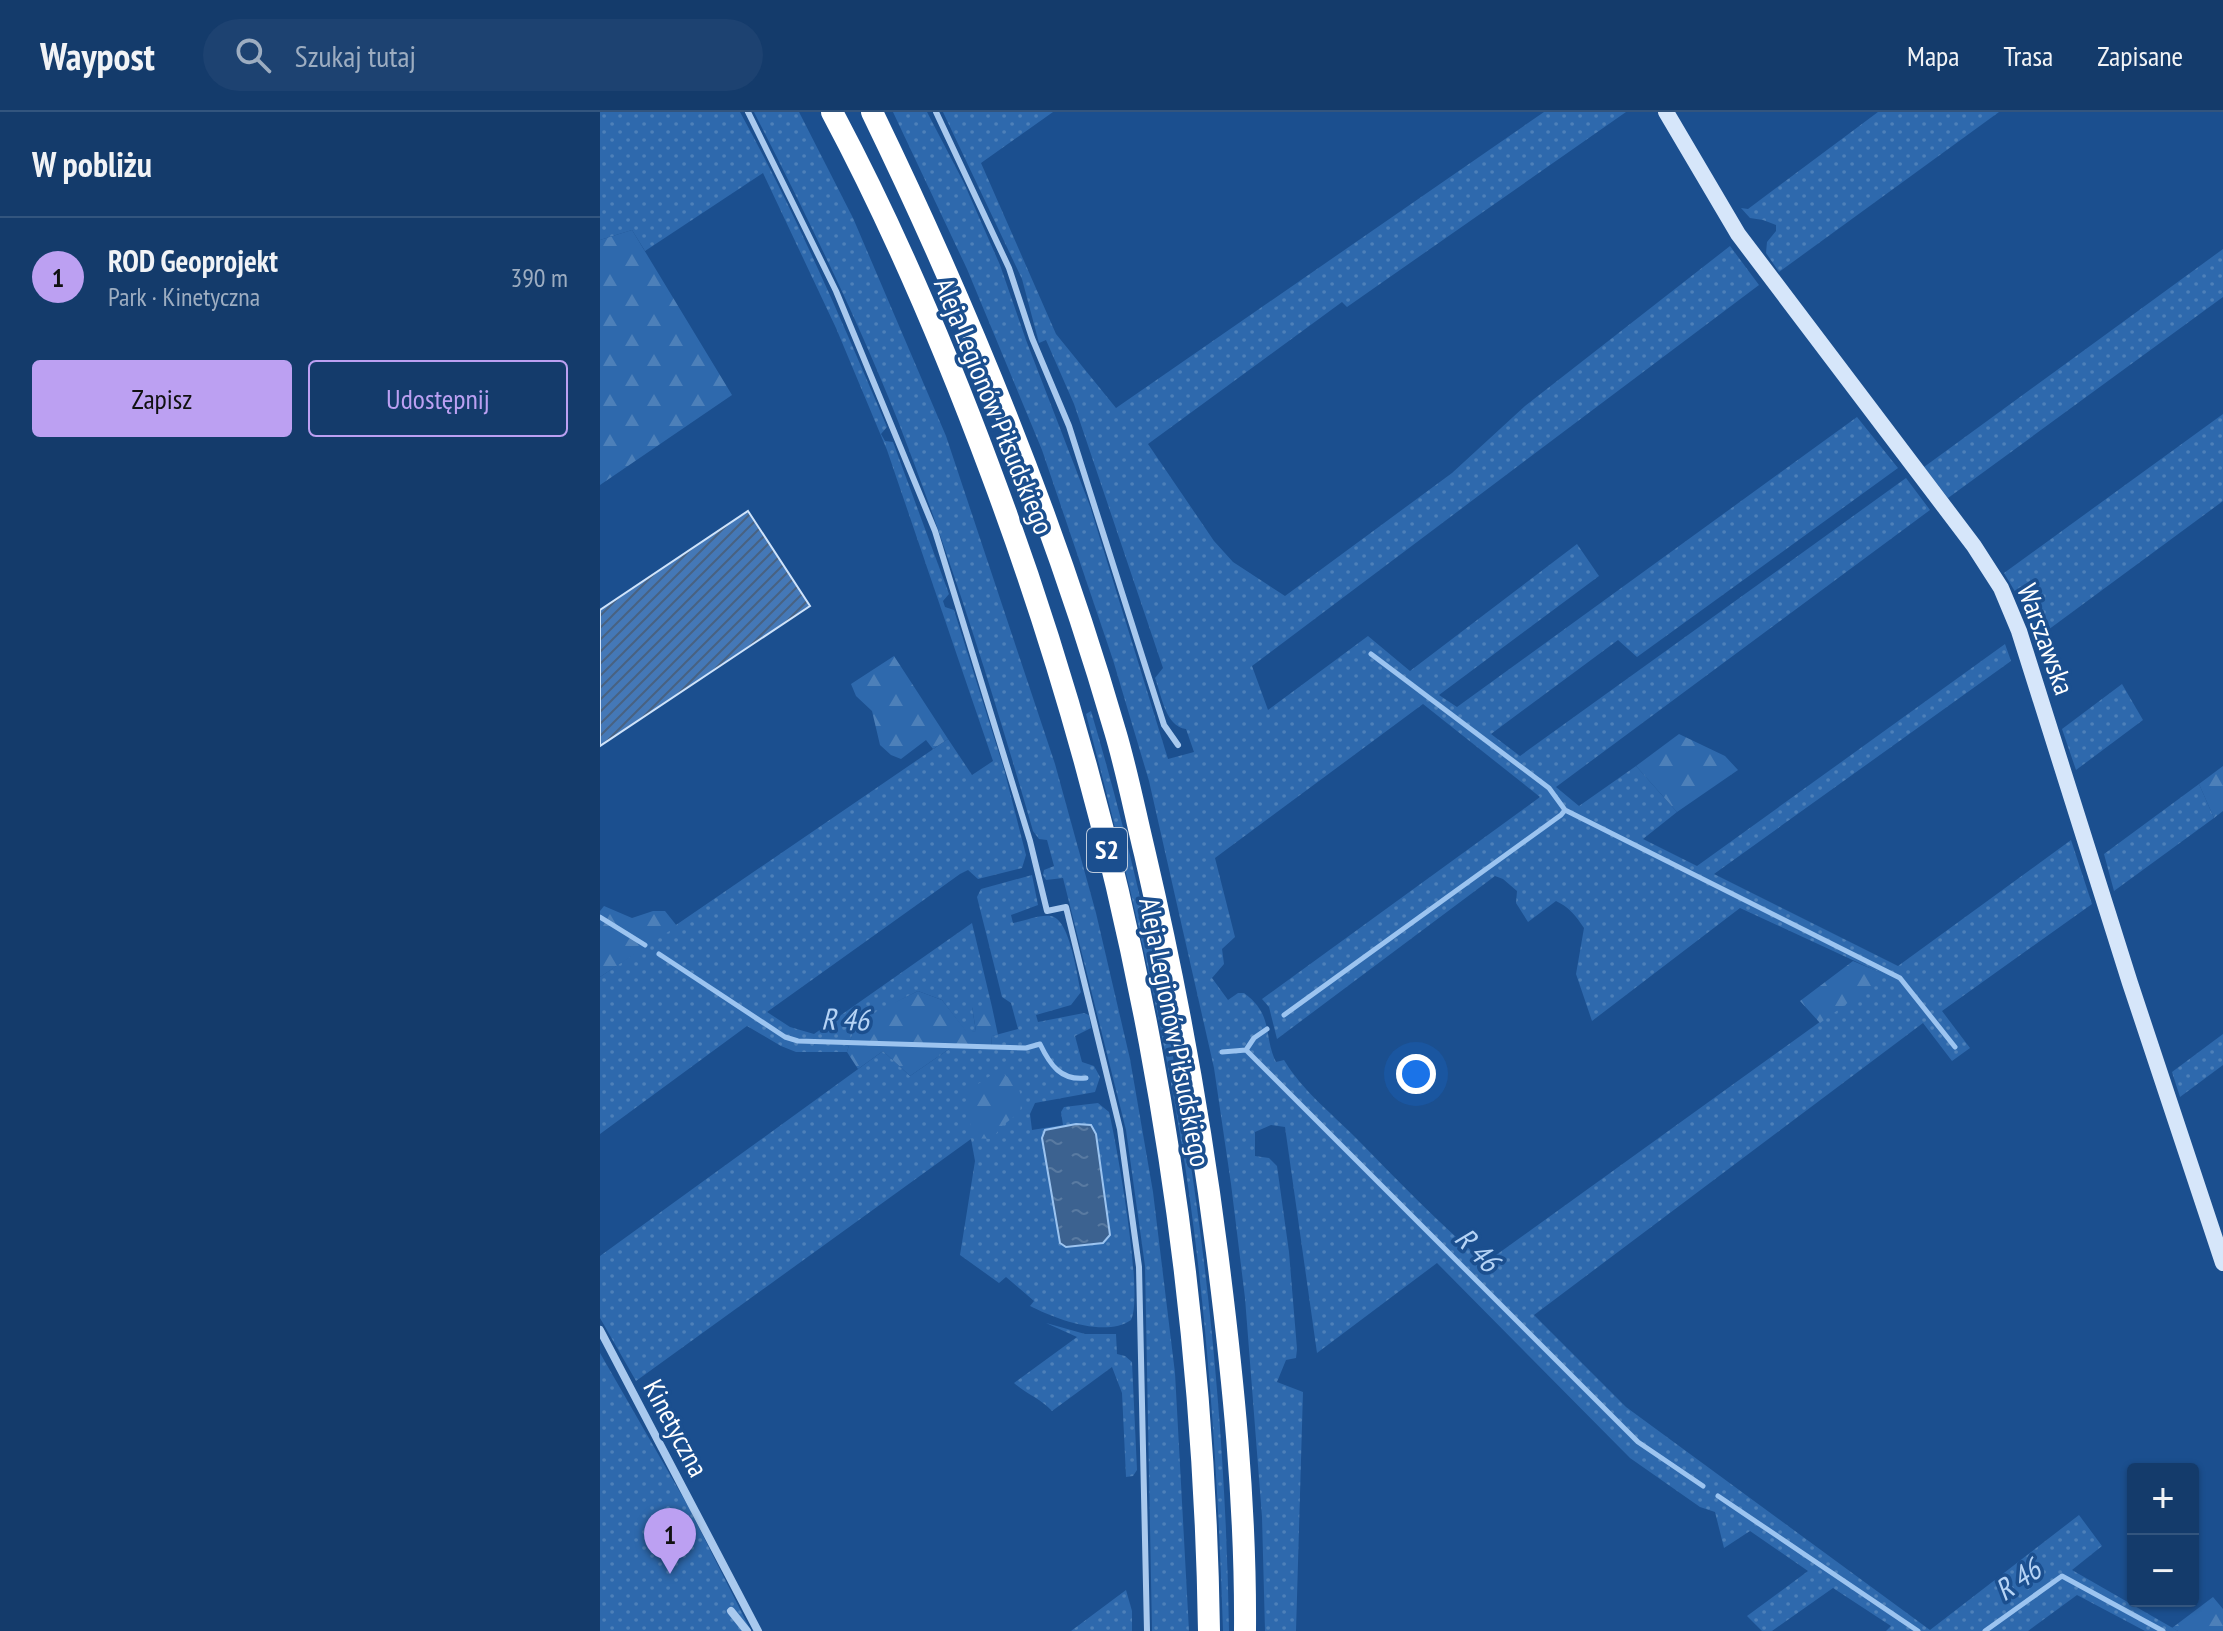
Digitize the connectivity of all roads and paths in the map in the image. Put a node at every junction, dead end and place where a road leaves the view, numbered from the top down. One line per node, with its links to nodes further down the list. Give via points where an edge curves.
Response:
1 (748, 112): 12 (lane, via 836,291 935,531 1047,911 1066,907 1120,1129 1139,1267)
2 (832, 112): 13 (highway, Aleja Legionów Piłsudskiego / S2, via 973,423 1081,743 1130,946 1179,1216 1200,1426)
3 (872, 112): 14 (highway, Aleja Legionów Piłsudskiego / S2, via 926,224 1017,440 1120,748 1171,965 1203,1139 1227,1330)
4 (936, 112): 6 (lane, via 1009,268 1069,426 1164,725)
5 (1666, 112): 7 (street, Warszawska, via 1738,234 2001,588 2026,650)
6 (1178, 745)
7 (2223, 1263)
8 (600, 1330): 11 (street, Kinetyczna)
9 (731, 1611): 10 (street)
10 (747, 1631)
11 (758, 1631)
12 (1147, 1631)
13 (1209, 1631)
14 (1245, 1631)

